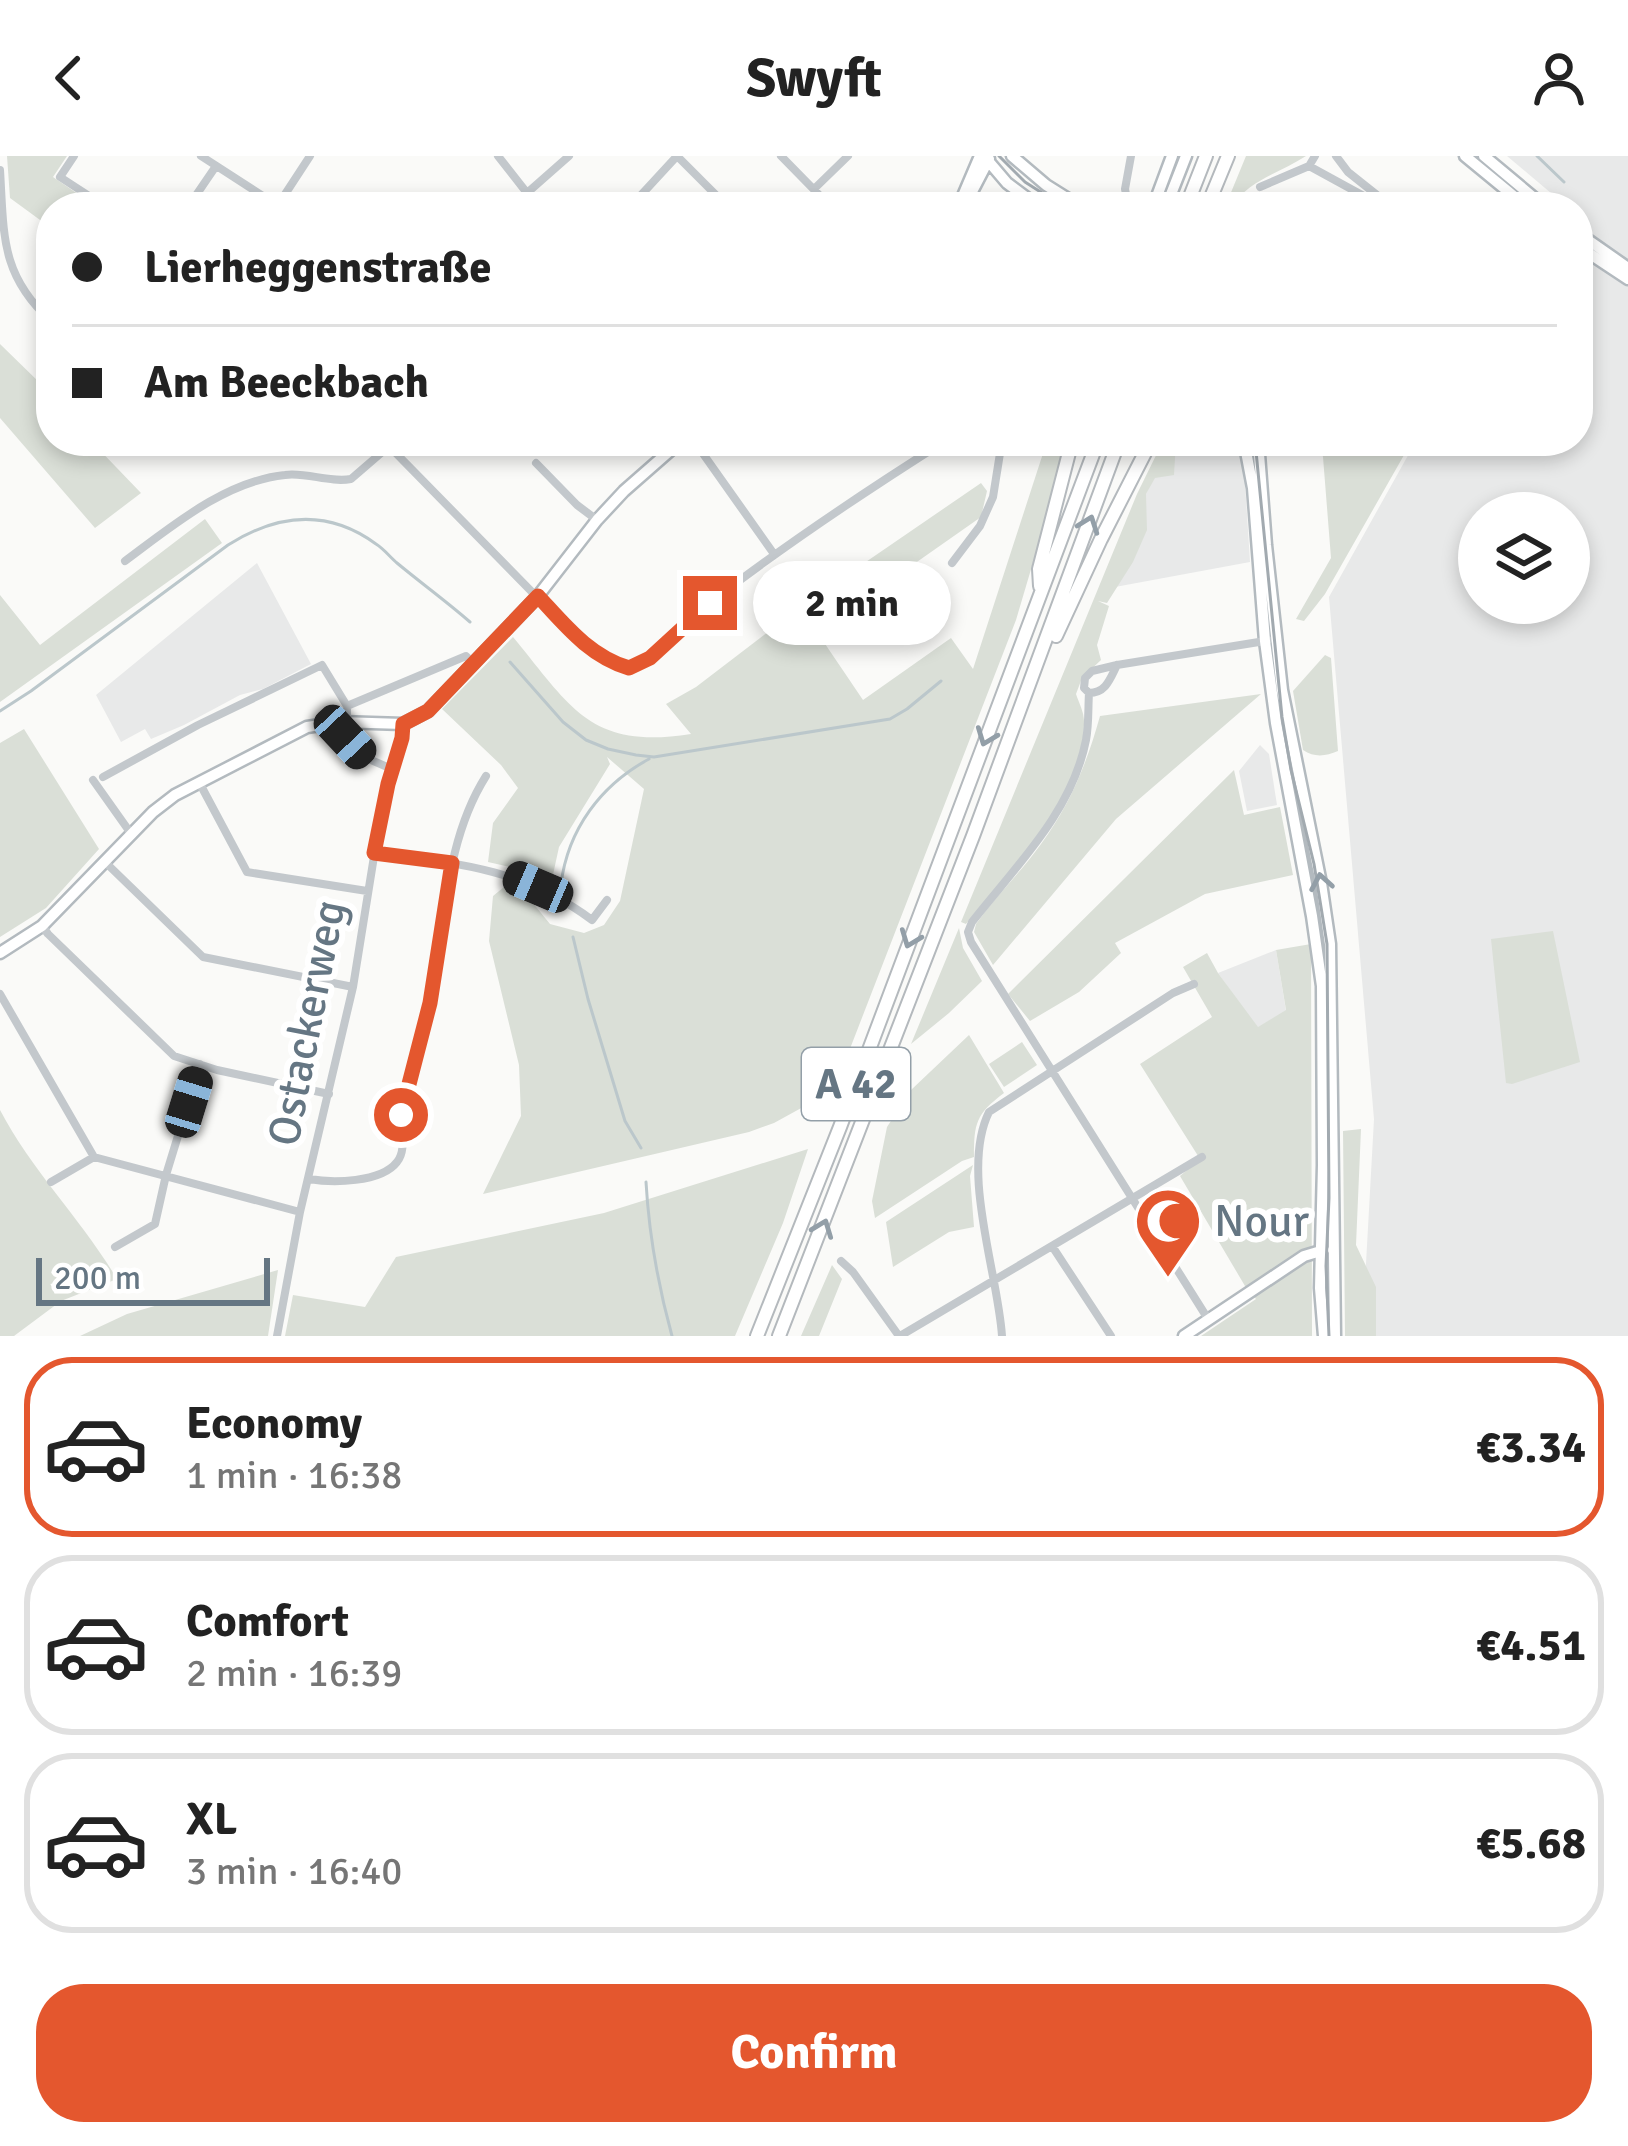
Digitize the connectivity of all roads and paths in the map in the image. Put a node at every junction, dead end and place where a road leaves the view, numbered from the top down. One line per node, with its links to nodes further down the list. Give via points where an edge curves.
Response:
1 (74, 156): 26 (street, via 60,177)
2 (202, 156): 20 (street)
3 (310, 156): 29 (street)
4 (498, 156): 30 (street)
5 (569, 156): 31 (street)
6 (677, 156): 32 (street); 33 (street)
7 (782, 156): 25 (street)
8 (848, 156): 25 (street)
9 (1012, 156): 39 (street)
10 (1131, 156): 40 (street)
11 (1172, 156): 41 (street)
12 (1186, 156): 42 (street)
13 (1206, 156): 43 (highway)
14 (1228, 156): 44 (highway)
15 (1315, 156): 21 (street)
16 (1336, 156): 46 (street)
17 (1465, 156): 47 (street)
18 (1484, 156): 48 (street)
19 (986, 157): 23 (street); 35 (street); 36 (street)
20 (216, 166): 27 (street); 28 (street)
21 (1309, 166): 24 (street); 45 (street)
22 (0, 170): 53 (street, via 8,266)
23 (1007, 183): 37 (street); 38 (street)
24 (1260, 187)
25 (814, 189): 34 (street)
26 (83, 192)
27 (198, 192)
28 (256, 192)
29 (287, 192)
30 (525, 192)
31 (540, 192)
32 (644, 192)
33 (713, 192)
34 (817, 192)
35 (968, 192)
36 (973, 192)
37 (975, 192)
38 (1019, 192)
39 (1057, 192)
40 (1126, 192)
41 (1159, 192)
42 (1172, 192)
43 (1192, 192)
44 (1213, 192)
45 (1359, 192)
46 (1371, 192)
47 (1509, 192)
48 (1527, 192)
49 (1593, 244): 51 (street)
50 (1593, 256): 52 (street)
51 (1628, 268)
52 (1628, 279)
53 (36, 307)
54 (375, 456): 69 (street, via 351,479 294,474 245,485)
55 (403, 456): 72 (street)
56 (664, 456): 67 (street)
57 (705, 456): 68 (street)
58 (922, 456): 68 (street)
59 (1000, 456): 70 (street, via 993,497)
60 (1068, 456): 71 (highway)
61 (1092, 456): 71 (highway, A 42)
62 (1114, 456): 76 (highway, A 42, one-way to 62)
63 (1143, 456): 76 (highway)
64 (1247, 456): 73 (street)
65 (1259, 456): 73 (street)
66 (536, 463): 67 (street)
67 (597, 520): 72 (street)
68 (774, 554): 72 (street, via 629,668 579,640)
69 (125, 561)
70 (952, 563)
71 (1040, 595): 113 (highway, A 42, one-way to 113)
72 (538, 596): 74 (street)
73 (1270, 640): 75 (street); 108 (street, via 1330,944)
74 (473, 663): 78 (street, via 466,656); 80 (street, via 428,711)
75 (1117, 665): 77 (street, via 1106,687); 77 (street, via 1092,671)
76 (1034, 674): 114 (highway, A 42, one-way to 76)
77 (1089, 692): 97 (street, via 1087,736 1070,788 968,932)
78 (346, 706): 79 (street); 85 (street, via 322,665 98,778)
79 (347, 722): 80 (street); 84 (street, via 307,727)
80 (403, 724): 82 (street, Ostackerweg)
81 (345, 737): 82 (street, via 364,758)
82 (392, 770): 86 (street, Ostackerweg)
83 (486, 776): 88 (street)
84 (199, 782): 85 (street, via 166,800); 89 (street, via 247,872)
85 (132, 835): 87 (street)
86 (374, 853): 88 (street); 89 (street, Ostackerweg)
87 (105, 862): 91 (street); 94 (street, via 202,957)
88 (452, 863): 90 (street, via 514,877 592,920); 102 (street, via 430,1003 401,1115 400,1158 357,1180)
89 (367, 891): 94 (street, Ostackerweg)
90 (607, 900)
91 (42, 926): 92 (street); 96 (street, via 175,1056)
92 (0, 952)
93 (1194, 985): 97 (street)
94 (353, 987): 98 (street, Ostackerweg)
95 (0, 994): 99 (street)
96 (200, 1064): 98 (street); 101 (street)
97 (1052, 1070): 104 (street); 110 (street, via 998,1104 983,1124 979,1190)
98 (329, 1094): 102 (street, Ostackerweg)
99 (94, 1157): 101 (street); 103 (street)
100 (1202, 1157): 104 (street)
101 (166, 1175): 105 (street); 107 (street, via 155,1224)
102 (309, 1179): 105 (street, Ostackerweg)
103 (51, 1182)
104 (1133, 1198): 106 (street); 111 (street)
105 (300, 1212): 112 (street, Ostackerweg)
106 (1052, 1246): 110 (street); 117 (street)
107 (116, 1247)
108 (1326, 1250): 111 (street, via 1304,1256); 119 (street); 120 (street)
109 (841, 1261): 115 (street)
110 (994, 1281): 115 (street); 116 (street)
111 (1209, 1321): 118 (street)
112 (277, 1336)
113 (757, 1336)
114 (779, 1336)
115 (900, 1336)
116 (1002, 1336)
117 (1112, 1336)
118 (1184, 1336)
119 (1324, 1336)
120 (1335, 1336)

